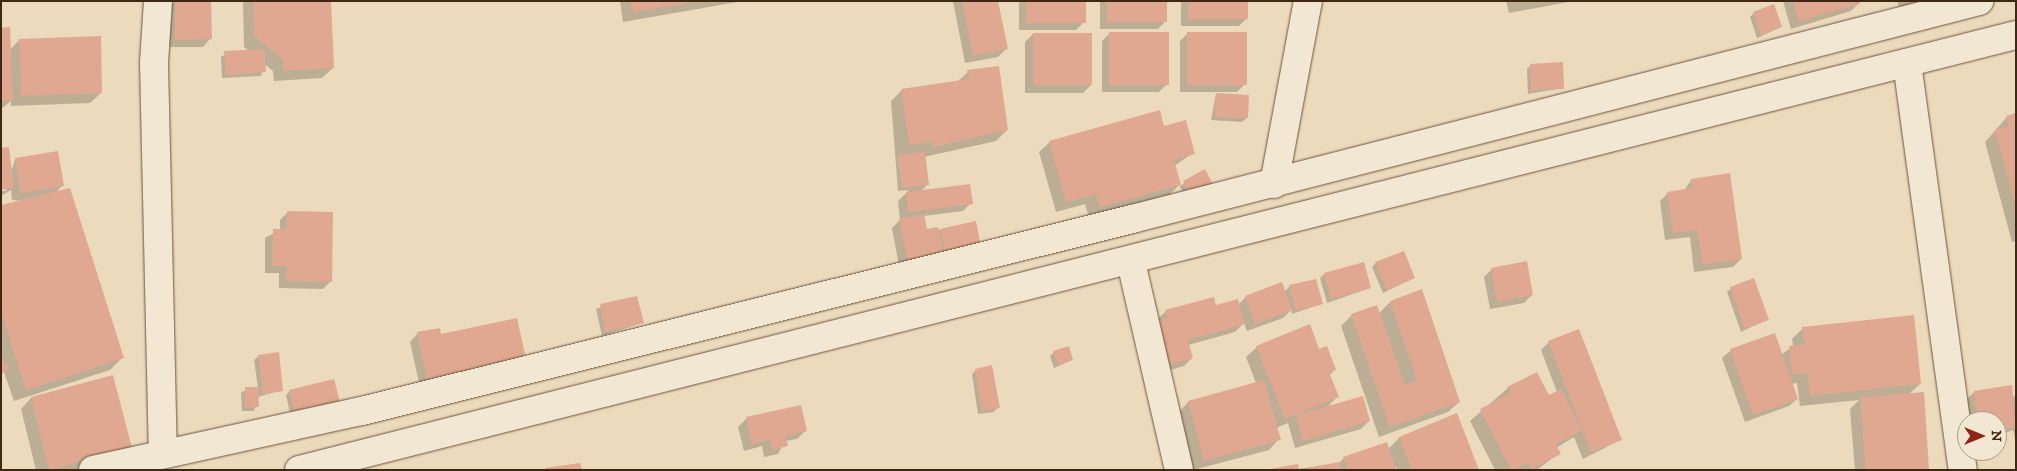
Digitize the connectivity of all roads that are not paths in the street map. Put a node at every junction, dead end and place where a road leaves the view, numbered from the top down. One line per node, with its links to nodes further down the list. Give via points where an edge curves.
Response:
1 (158, 1): 9 (street, via 154,63)
2 (1308, 1): 6 (street)
3 (1979, 1): 6 (street)
4 (2016, 35): 5 (street)
5 (1906, 63): 7 (street); 14 (street)
6 (1274, 184): 8 (street)
7 (1131, 262): 10 (street); 13 (street)
8 (362, 411): 9 (street); 10 (street)
9 (163, 453): 11 (street)
10 (371, 454): 12 (street)
11 (93, 470)
12 (299, 470)
13 (1179, 470)
14 (1963, 470)

